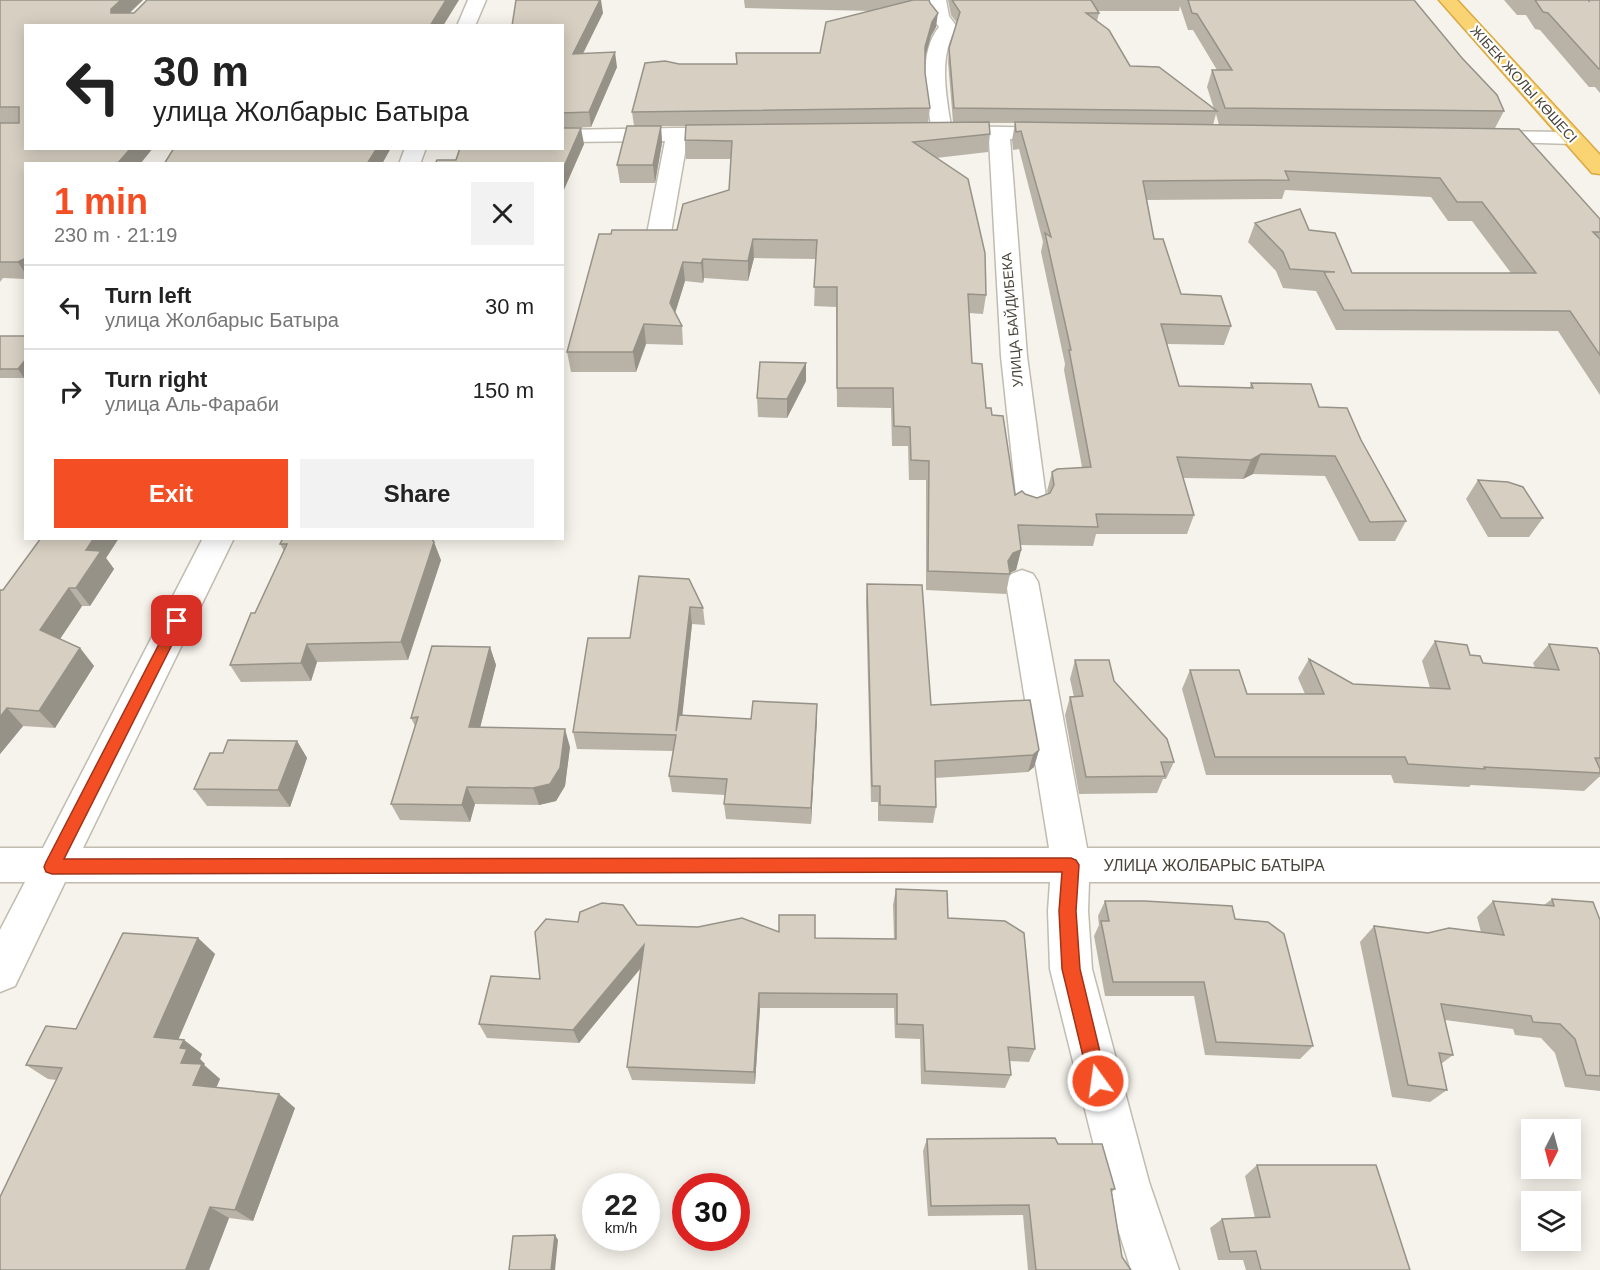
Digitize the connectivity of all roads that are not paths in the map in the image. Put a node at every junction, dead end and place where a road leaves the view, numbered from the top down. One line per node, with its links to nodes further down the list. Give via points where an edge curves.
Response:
1 (477, 0): 4 (street)
2 (937, 0): 5 (street, via 940,16 948,27 939,38 937,63)
3 (1448, 0): 13 (highway, ЖІБЕК ЖОЛЫ КӨШЕСІ)
4 (467, 24)
5 (942, 131): 6 (street); 9 (street)
6 (918, 132)
7 (675, 134): 8 (street); 11 (street); 15 (street, via 675,153)
8 (745, 134)
9 (999, 134): 10 (street); 16 (street, УЛИЦА БАЙДИБЕКА, via 1014,356)
10 (1083, 134)
11 (564, 136)
12 (1465, 137): 13 (street)
13 (1572, 138): 14 (highway, ЖІБЕК ЖОЛЫ КӨШЕСІ)
14 (1600, 168)
15 (657, 244)
16 (1032, 505)
17 (218, 540): 22 (street)
18 (1022, 582): 20 (street)
19 (0, 865): 22 (street, УЛИЦА ЖОЛБАРЫС БАТЫРА)
20 (1071, 865): 21 (street, УЛИЦА ЖОЛБАРЫС БАТЫРА); 22 (street, УЛИЦА ЖОЛБАРЫС БАТЫРА); 24 (street, via 1071,969 1123,1170)
21 (1600, 865)
22 (52, 867): 23 (street)
23 (0, 972)
24 (1155, 1270)

